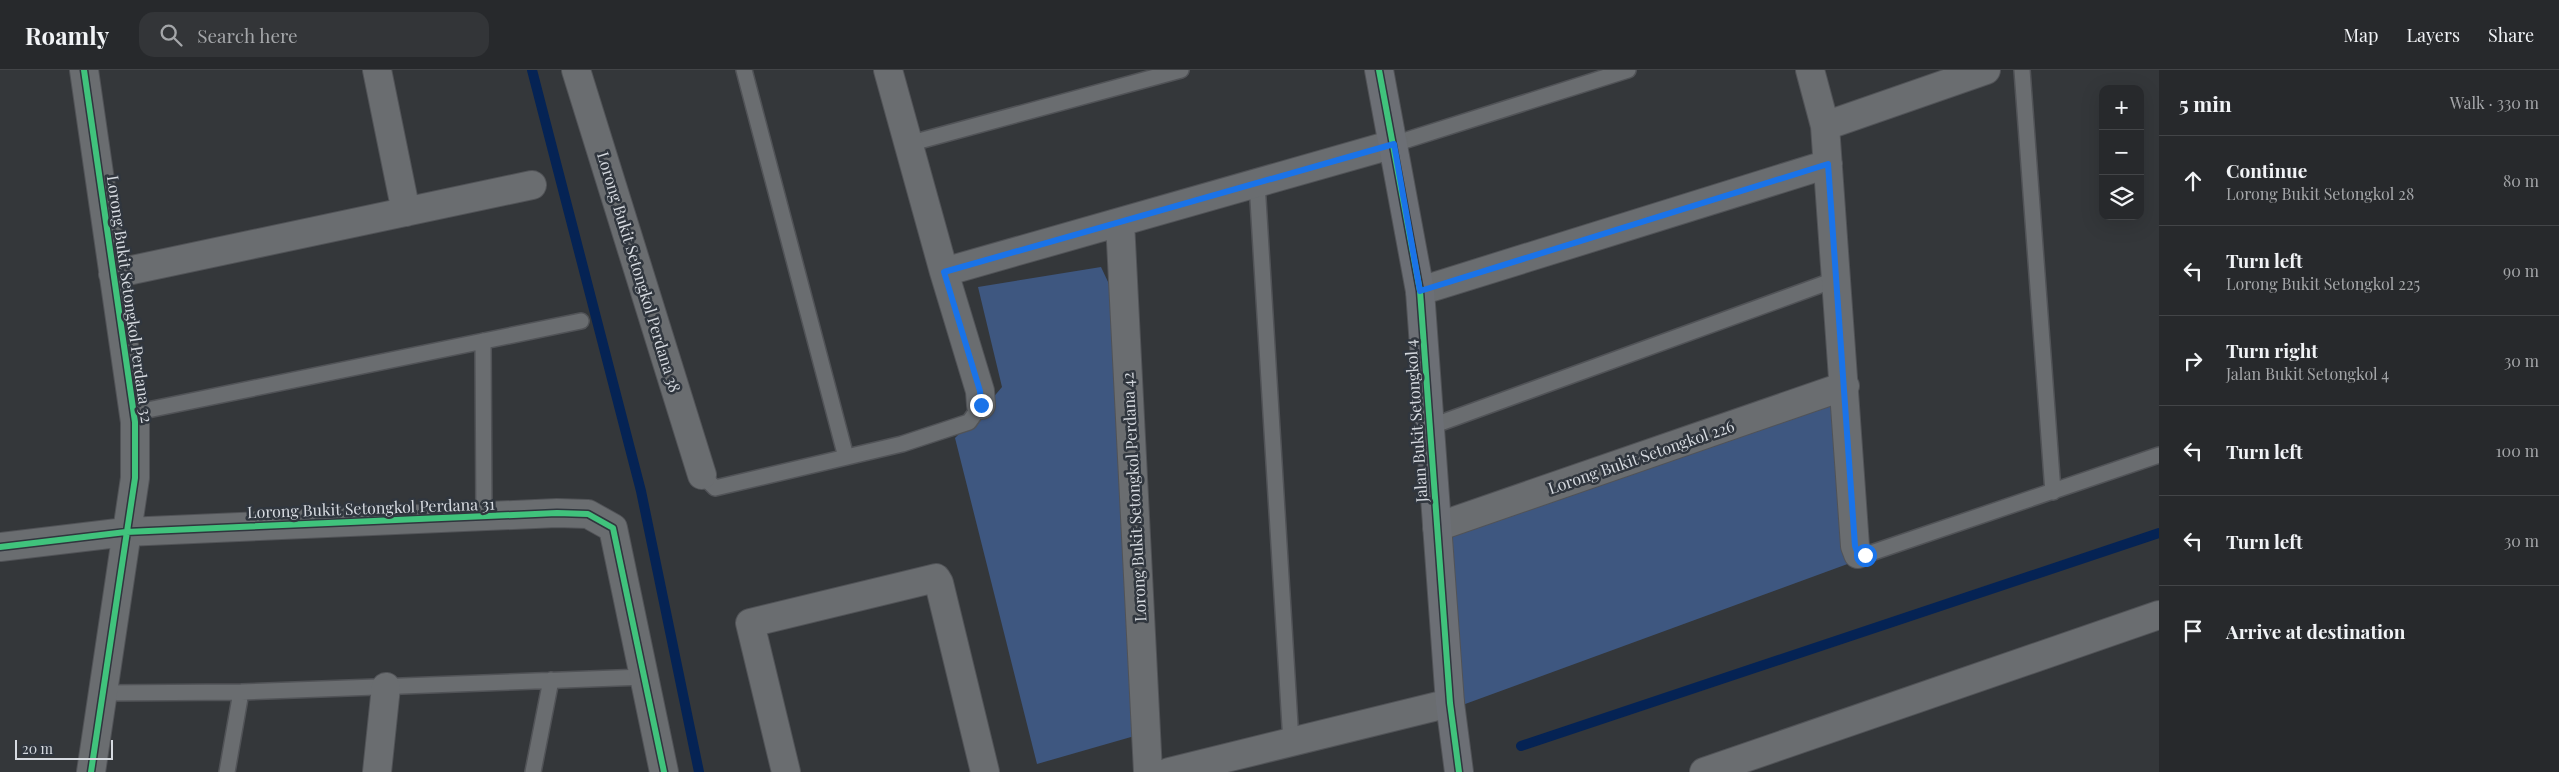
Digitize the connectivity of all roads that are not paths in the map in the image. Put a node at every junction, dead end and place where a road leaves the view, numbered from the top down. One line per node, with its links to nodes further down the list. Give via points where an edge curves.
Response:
1 (84, 70): 21 (street, Lorong Bukit Setongkol Perdana 32)
2 (377, 70): 18 (street)
3 (576, 70): 32 (street, Lorong Bukit Setongkol Perdana 38)
4 (744, 70): 31 (lane)
5 (888, 70): 13 (street)
6 (1181, 70): 13 (lane)
7 (1379, 70): 14 (street, Jalan Bukit Setongkol 4)
8 (1628, 70): 14 (lane)
9 (1810, 70): 12 (street)
10 (1986, 70): 12 (street)
11 (2022, 70): 33 (lane)
12 (1825, 126): 15 (street)
13 (908, 144): 20 (street)
14 (1394, 144): 16 (street); 23 (street, Jalan Bukit Setongkol 4)
15 (1828, 164): 22 (street); 23 (street)
16 (1257, 183): 19 (street); 46 (lane)
17 (532, 186): 18 (street)
18 (406, 212): 21 (street)
19 (1120, 222): 20 (street); 54 (street, Lorong Bukit Setongkol Perdana 42)
20 (944, 272): 27 (street, via 980,391)
21 (113, 274): 28 (street, Lorong Bukit Setongkol Perdana 32)
22 (1837, 279): 26 (street); 29 (lane)
23 (1420, 291): 29 (street, Jalan Bukit Setongkol 4)
24 (581, 321): 25 (lane)
25 (483, 341): 28 (lane); 34 (lane)
26 (1845, 386): 35 (street, Lorong Bukit Setongkol 226); 38 (street)
27 (981, 405): 31 (lane, via 970,422 902,444)
28 (133, 413): 36 (street, Lorong Bukit Setongkol Perdana 32, via 135,478)
29 (1432, 426): 35 (street, Jalan Bukit Setongkol 4)
30 (2159, 455): 33 (lane)
31 (846, 457): 32 (lane, via 715,488)
32 (702, 475)
33 (2052, 492): 38 (lane, via 1865,555)
34 (484, 518): 36 (street, Lorong Bukit Setongkol Perdana 31); 40 (street, Lorong Bukit Setongkol Perdana 31, via 588,514 613,528)
35 (1437, 527): 45 (street, Jalan Bukit Setongkol 4)
36 (126, 532): 37 (street, Lorong Bukit Setongkol Perdana 31); 43 (street, Lorong Bukit Setongkol Perdana 32)
37 (0, 547)
38 (1858, 554)
39 (2159, 615): 57 (street)
40 (644, 677): 41 (lane); 51 (street)
41 (551, 680): 42 (lane); 50 (lane)
42 (386, 687): 44 (lane); 49 (street)
43 (104, 692): 44 (lane); 47 (street, Lorong Bukit Setongkol Perdana 32)
44 (241, 692): 48 (lane)
45 (1450, 703): 46 (street); 56 (street, Jalan Bukit Setongkol 4)
46 (1290, 742): 55 (street)
47 (91, 772)
48 (227, 772)
49 (377, 772)
50 (533, 772)
51 (664, 772)
52 (786, 772): 53 (street, via 750,623 936,578)
53 (985, 772)
54 (1148, 772)
55 (1169, 772)
56 (1459, 772)
57 (1704, 772)

